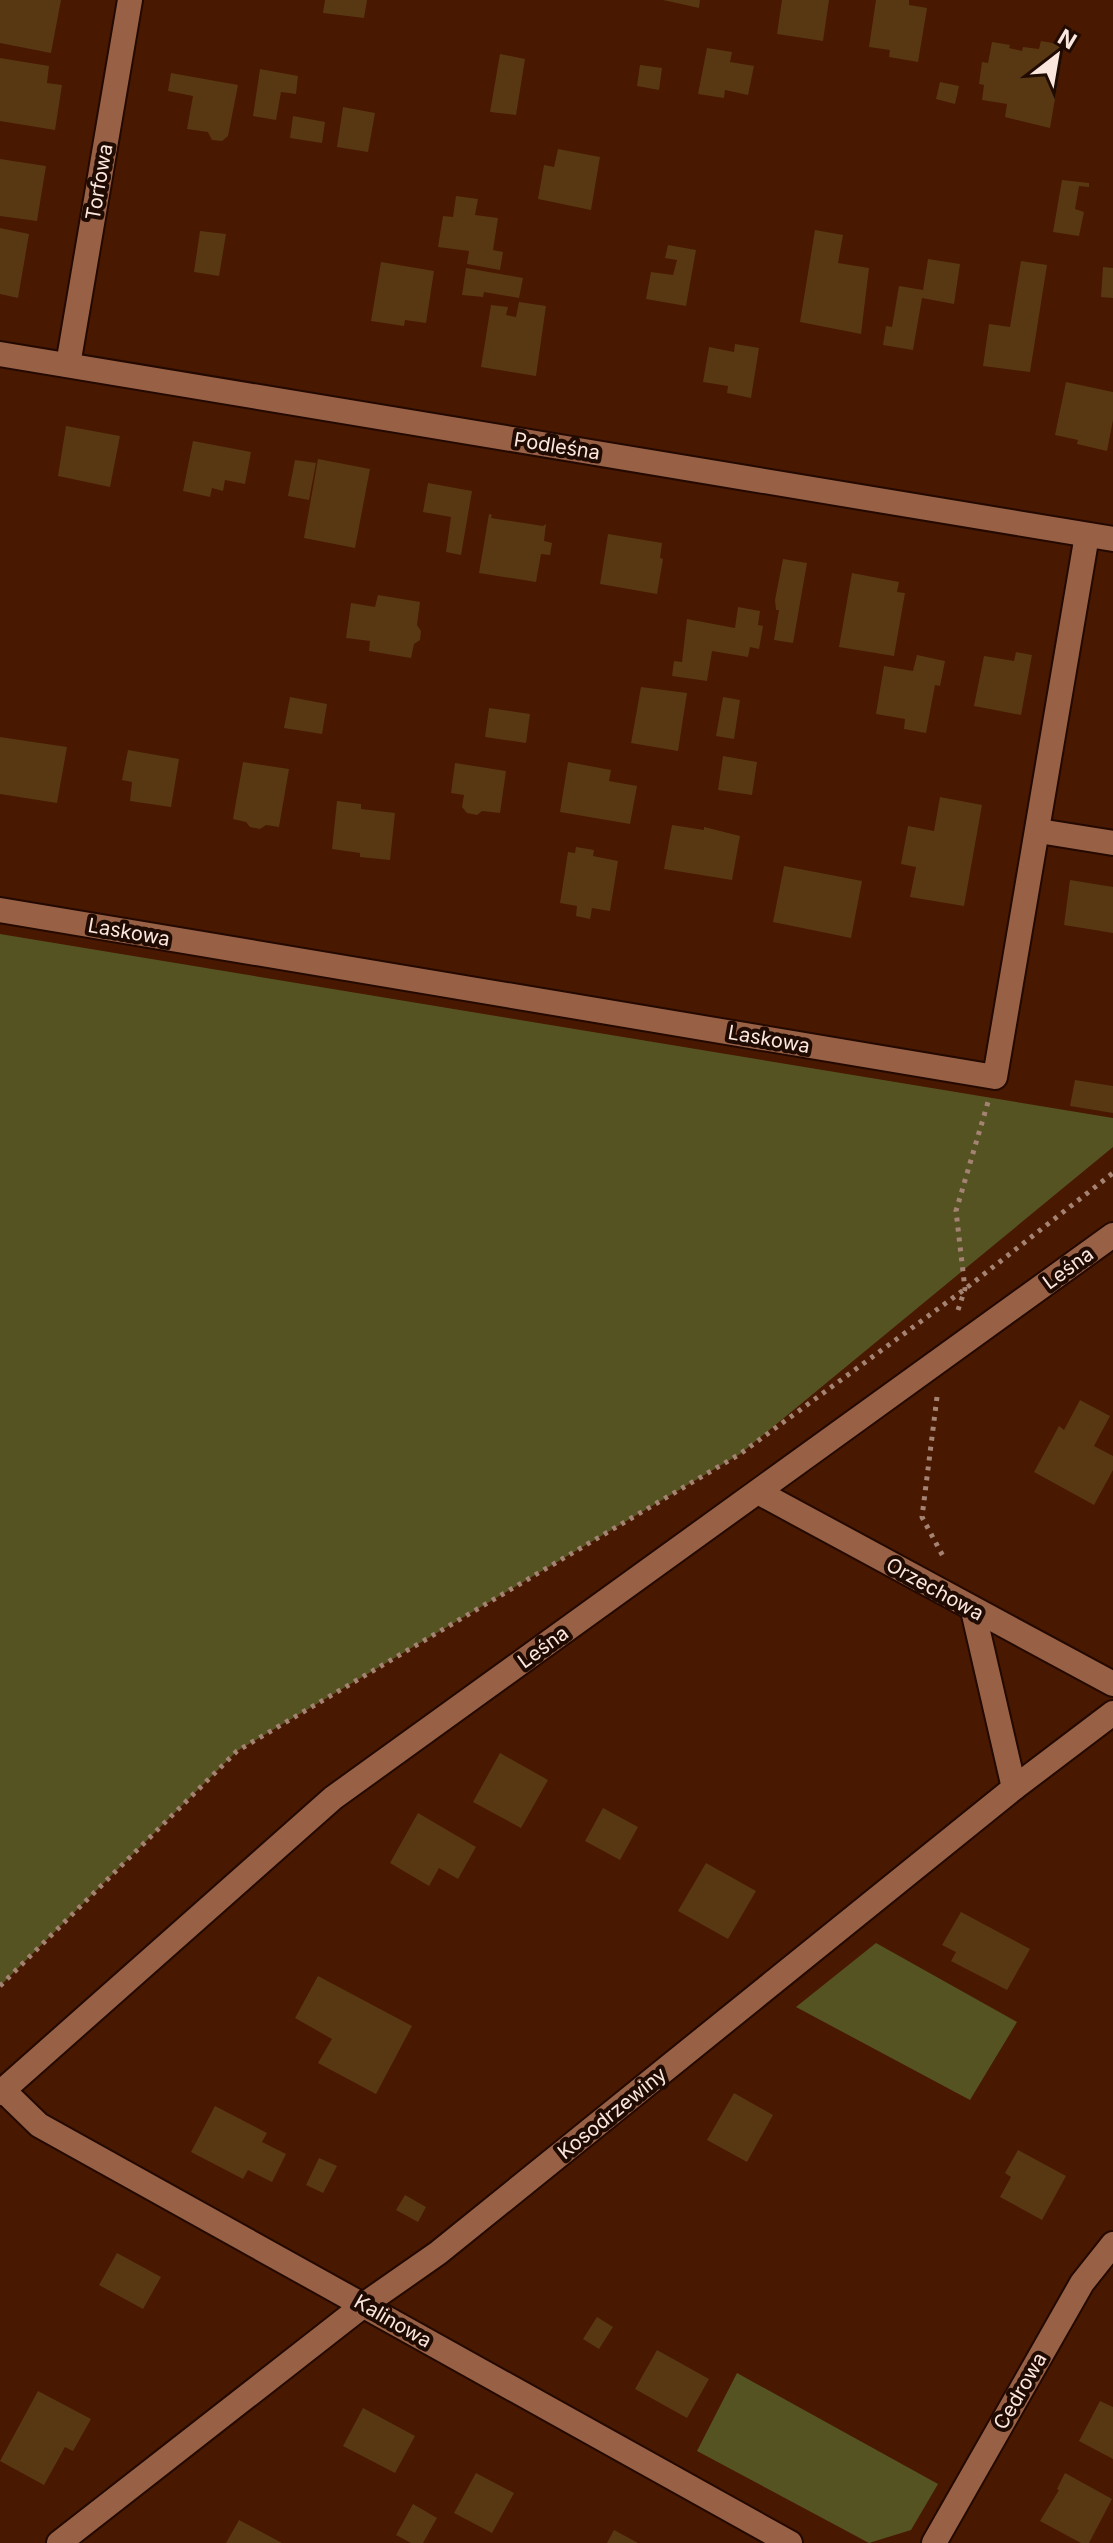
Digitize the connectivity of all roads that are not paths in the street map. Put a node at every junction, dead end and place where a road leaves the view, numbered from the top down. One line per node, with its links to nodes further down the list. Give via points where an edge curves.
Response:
1 (130, 0): 3 (street, Torfowa)
2 (0, 354): 3 (street, Podleśna)
3 (68, 365): 4 (street, Podleśna)
4 (1087, 535): 5 (street, Podleśna); 6 (street, Laskowa)
5 (1113, 539)
6 (1039, 831): 7 (street); 8 (street, Laskowa, via 995,1077)
7 (1113, 843)
8 (0, 910)
9 (1113, 1235): 10 (street, Leśna)
10 (758, 1492): 11 (street, Orzechowa); 15 (street, Leśna, via 333,1798)
11 (973, 1610): 12 (street, Orzechowa); 14 (street)
12 (1113, 1684)
13 (1113, 1713): 14 (street, Kosodrzewiny)
14 (1014, 1788): 17 (street, Kosodrzewiny, via 438,2253)
15 (1, 2091): 17 (street, Kalinowa, via 39,2125)
16 (1113, 2244): 20 (street, Cedrowa, via 1082,2283)
17 (365, 2304): 18 (street, Kosodrzewiny); 19 (street, Kalinowa)
18 (59, 2543)
19 (790, 2543)
20 (934, 2543)

